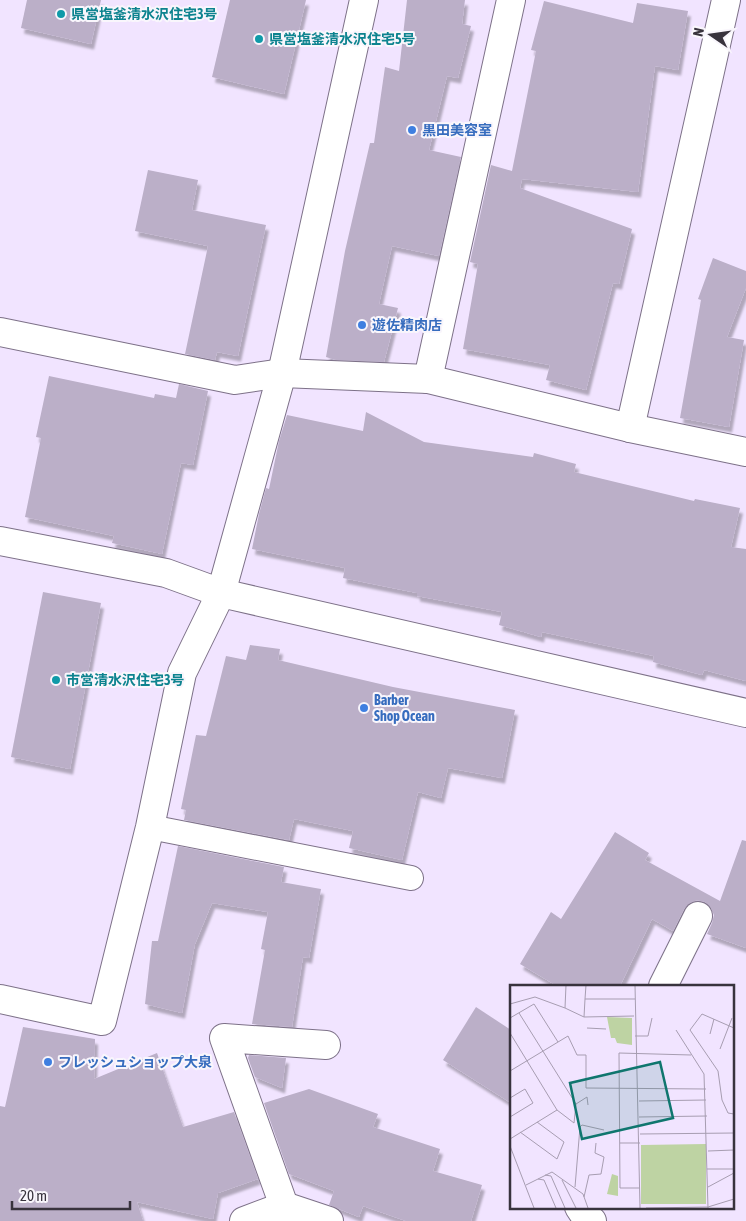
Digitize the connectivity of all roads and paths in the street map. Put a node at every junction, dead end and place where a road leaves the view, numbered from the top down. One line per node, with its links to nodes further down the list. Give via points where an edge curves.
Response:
1 (364, 0): 5 (street)
2 (511, 0): 6 (street)
3 (726, 0): 7 (street)
4 (0, 332): 5 (street, via 234,380)
5 (282, 373): 6 (street); 10 (street)
6 (428, 379): 7 (street)
7 (630, 428): 8 (street)
8 (746, 452)
9 (0, 541): 10 (street, via 166,573)
10 (222, 594): 11 (street); 12 (street, via 182,674)
11 (746, 713)
12 (150, 827): 13 (lane); 16 (street, via 102,1021)
13 (411, 878)
14 (698, 916): 15 (street)
15 (664, 985)
16 (0, 999)
17 (326, 1045): 18 (street, via 224,1038)
18 (284, 1206): 20 (street); 21 (street)
19 (580, 1208): 22 (street)
20 (244, 1221)
21 (328, 1221)
22 (592, 1221)

